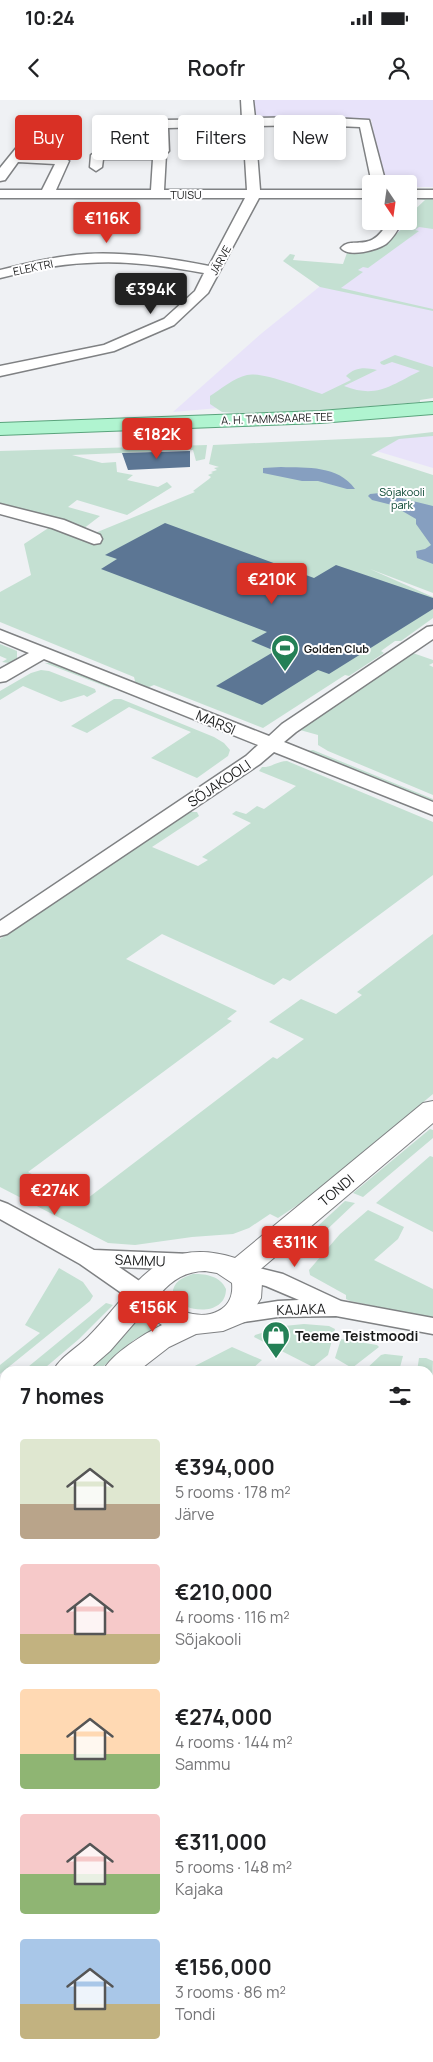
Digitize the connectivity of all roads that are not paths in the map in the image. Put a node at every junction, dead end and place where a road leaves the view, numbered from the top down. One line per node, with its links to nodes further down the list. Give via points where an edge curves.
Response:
1 (247, 100): 2 (street)
2 (249, 115)
3 (264, 123): 8 (street, via 365,123)
4 (15, 156): 5 (street)
5 (13, 158): 9 (street); 11 (street, via 63,161)
6 (252, 160): 13 (street)
7 (96, 167): 12 (street, via 97,155 160,155)
8 (377, 175)
9 (0, 178)
10 (0, 194): 11 (street, TUISU)
11 (46, 194): 12 (street, TUISU)
12 (156, 194): 13 (street, TUISU)
13 (254, 194): 14 (street, TUISU); 19 (street, JÄRVE)
14 (362, 194)
15 (418, 194): 16 (street)
16 (433, 194)
17 (391, 230): 18 (street, via 373,246)
18 (348, 248)
19 (214, 270): 20 (street, ELEKTRI, via 136,259 97,258 50,263); 21 (street, JÄRVE, via 201,294 156,329 109,348)
20 (0, 274)
21 (0, 371)
22 (433, 408): 24 (main road, A. H. TAMMSAARE TEE, via 320,417)
23 (433, 422): 25 (main road, A. H. TAMMSAARE TEE, via 286,432)
24 (0, 429)
25 (0, 441)
26 (0, 508): 27 (street, via 58,524)
27 (94, 539)
28 (433, 631): 32 (street, SÕJAKOOLI, via 289,728)
29 (0, 635): 30 (street, MARSI)
30 (42, 653): 31 (street); 32 (street, MARSI)
31 (0, 677)
32 (272, 744): 33 (street, MARSI); 34 (street, SÕJAKOOLI)
33 (433, 809)
34 (0, 930)
35 (433, 1109): 39 (street, TONDI)
36 (0, 1209): 37 (street, SAMMU)
37 (89, 1258): 38 (street, SAMMU); 40 (street, SAMMU)
38 (190, 1262): 39 (street, via 208,1261); 40 (street, via 163,1272)
39 (239, 1271): 41 (street, KAJAKA, via 274,1280); 42 (street, via 246,1279 248,1290 245,1302)
40 (142, 1295): 43 (street, via 163,1312); 45 (street, via 99,1344)
41 (336, 1308): 42 (street, KAJAKA); 44 (street, KAJAKA)
42 (236, 1314): 43 (street, via 220,1321)
43 (190, 1324): 46 (street, via 158,1340)
44 (433, 1326)
45 (74, 1366)
46 (124, 1366)

